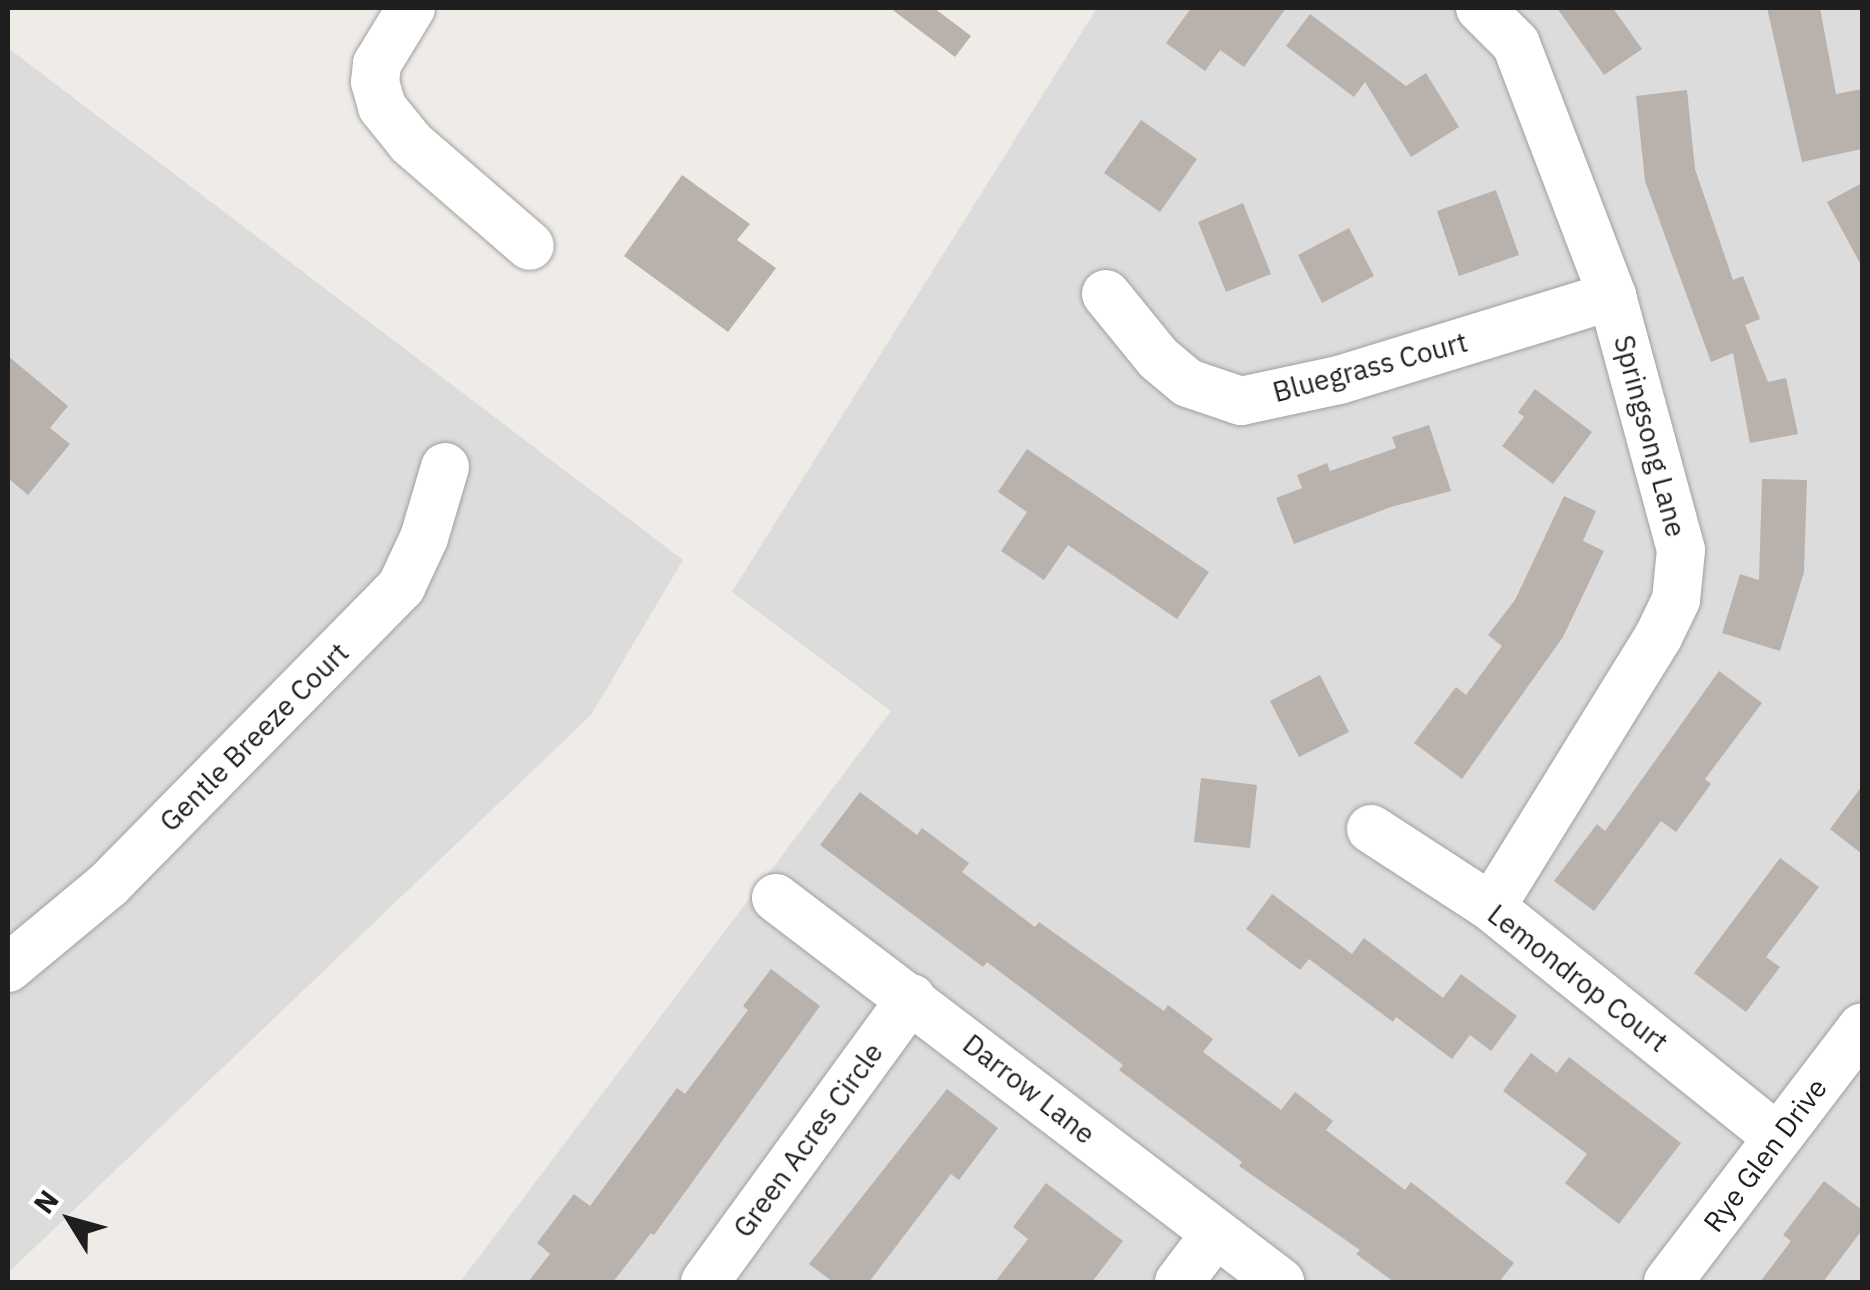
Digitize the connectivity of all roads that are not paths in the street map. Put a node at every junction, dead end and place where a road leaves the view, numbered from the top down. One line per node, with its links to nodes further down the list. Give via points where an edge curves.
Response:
1 (411, 8): 3 (street, via 378,64 374,82 382,107 410,143)
2 (1480, 8): 5 (street, Springsong Lane, via 1516,44)
3 (530, 246)
4 (1106, 294): 5 (street, Bluegrass Court, via 1158,358 1188,383 1240,401 1340,380)
5 (1612, 296): 9 (street, Springsong Lane, via 1681,550 1676,600)
6 (445, 466): 10 (street, Gentle Breeze Court, via 401,587 109,884)
7 (1371, 829): 9 (street, Lemondrop Court)
8 (776, 898): 11 (street, Darrow Lane)
9 (1491, 907): 13 (street, Lemondrop Court)
10 (8, 968)
11 (912, 998): 14 (street, Darrow Lane); 15 (street, Green Acres Circle)
12 (1862, 1027): 13 (street, Rye Glen Drive)
13 (1778, 1138): 18 (street, Rye Glen Drive)
14 (1216, 1233): 16 (street); 17 (street, Darrow Lane)
15 (705, 1282)
16 (1178, 1282)
17 (1280, 1282)
18 (1668, 1282)

